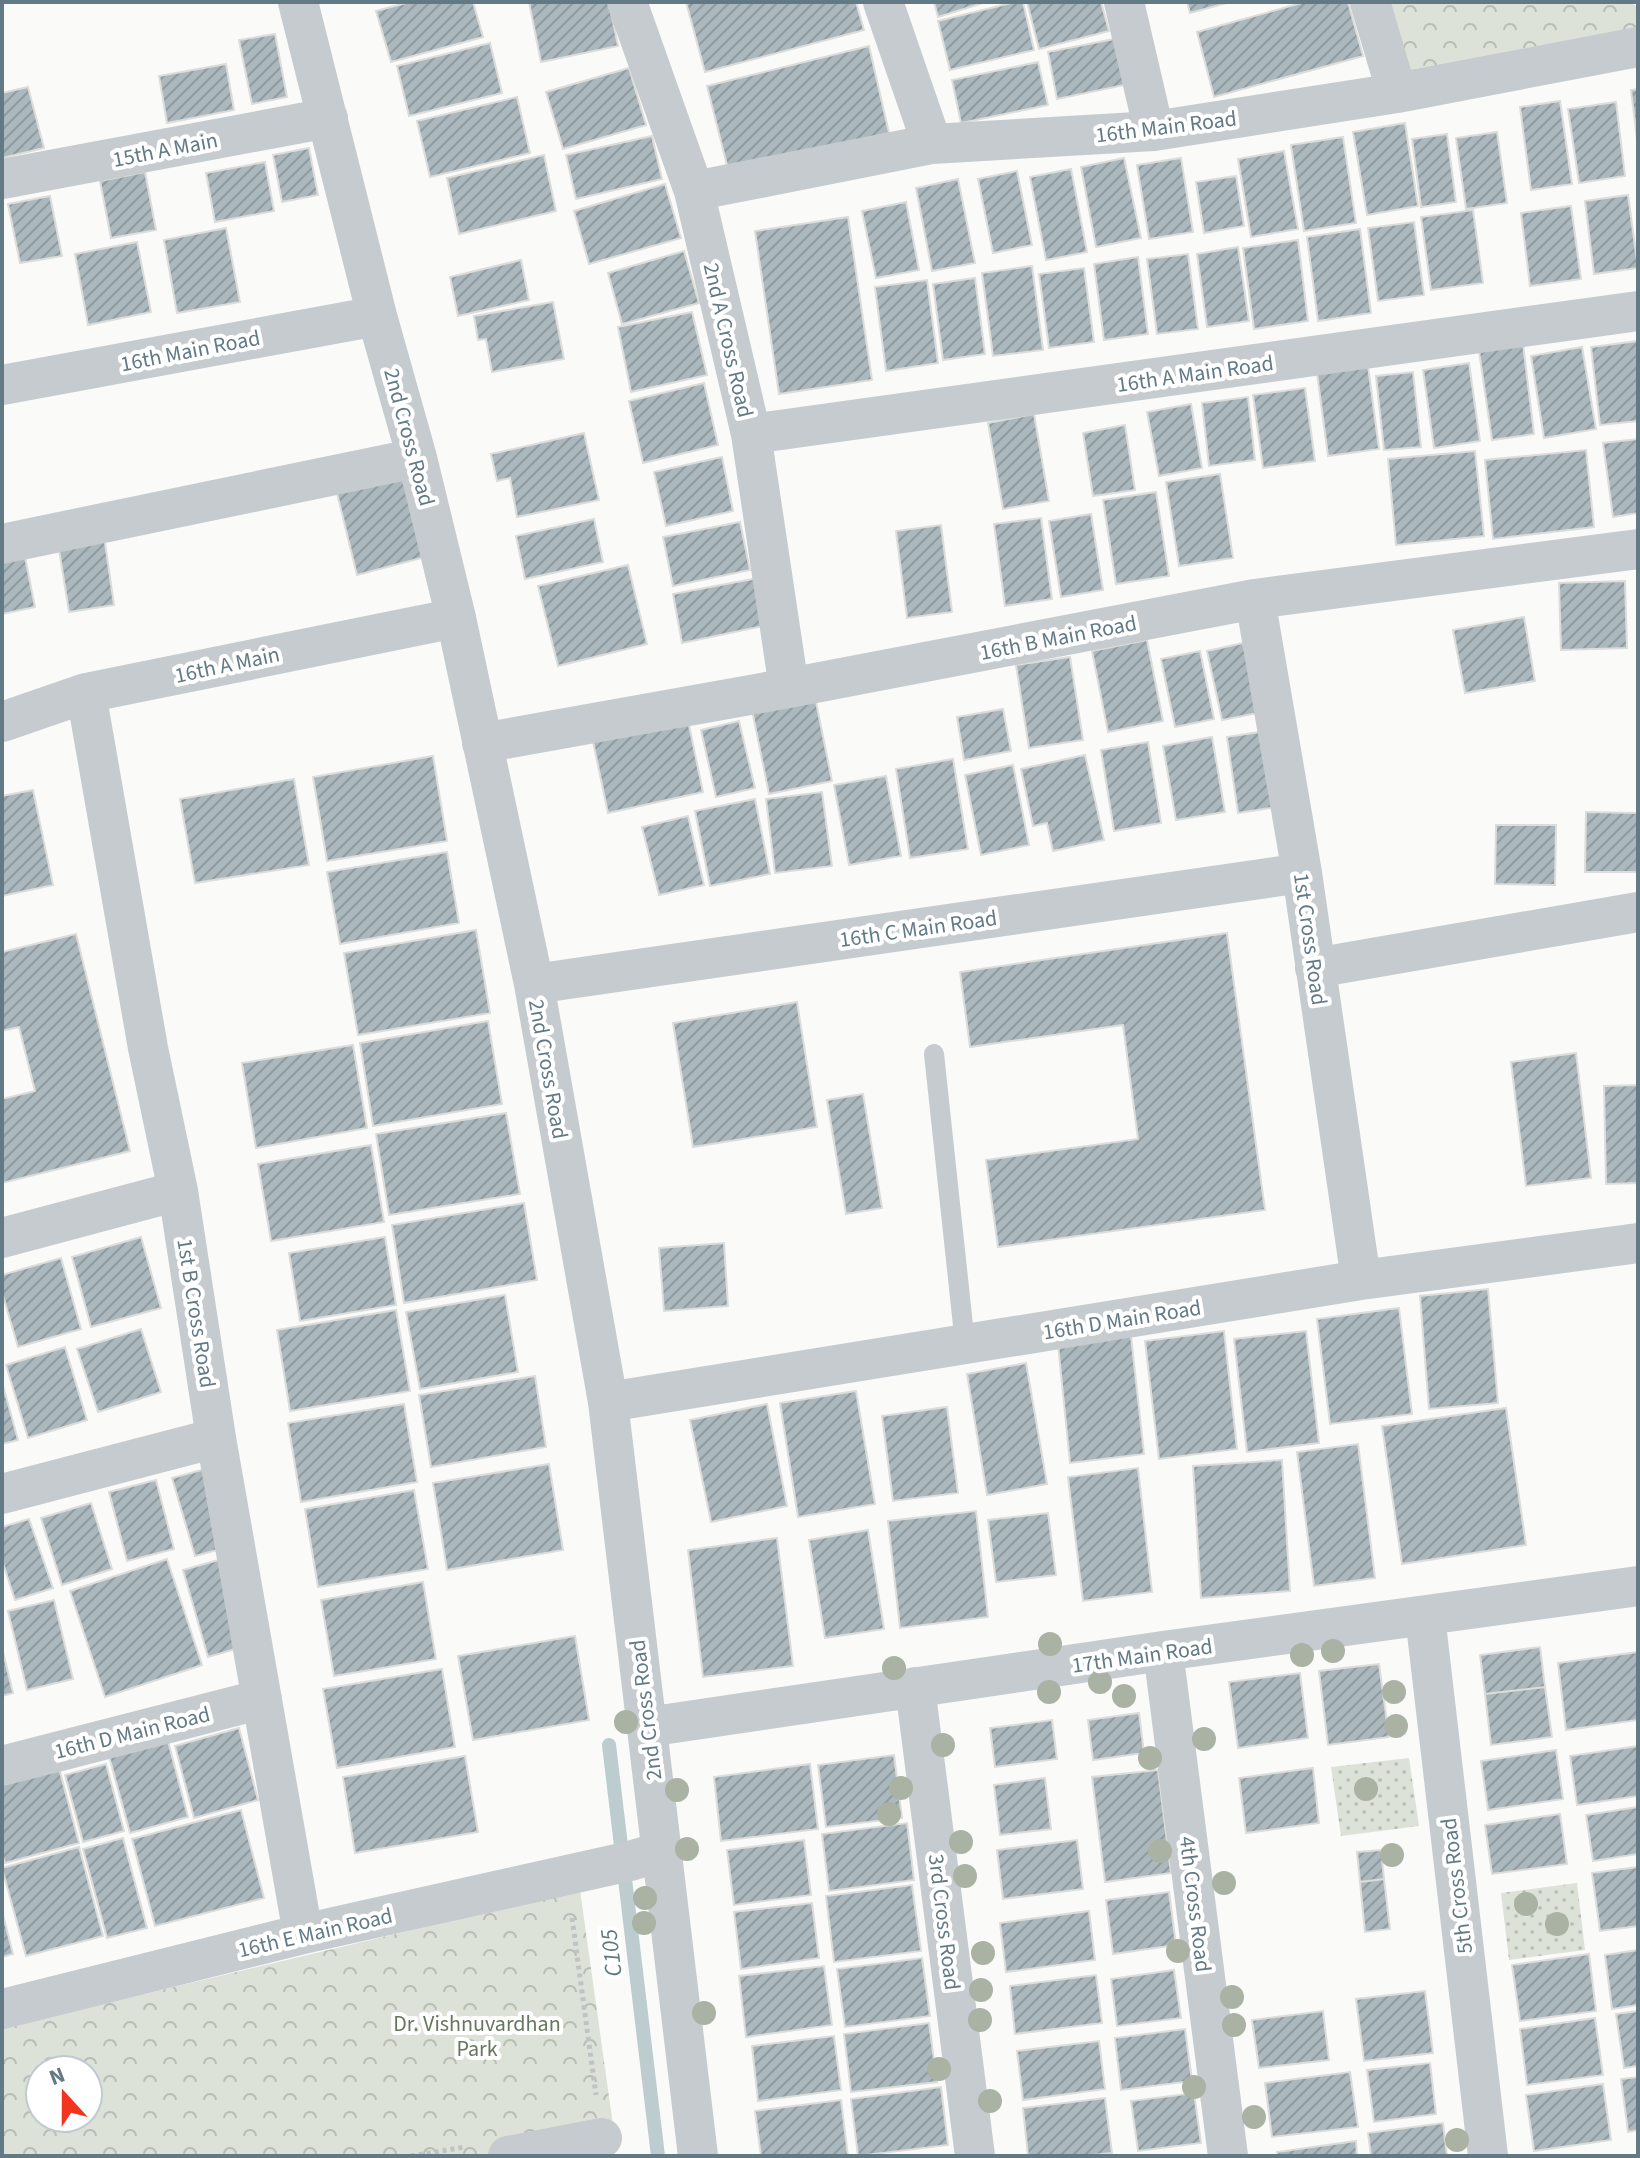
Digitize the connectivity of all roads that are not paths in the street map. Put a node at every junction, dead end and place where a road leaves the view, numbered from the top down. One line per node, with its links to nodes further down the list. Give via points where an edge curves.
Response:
1 (298, 2): 8 (street, 2nd Cross Road)
2 (627, 2): 12 (street, 2nd A Cross Road)
3 (883, 2): 10 (street)
4 (1124, 2): 9 (street)
5 (1370, 2): 7 (street)
6 (1638, 47): 7 (street, 16th Main Road)
7 (1397, 93): 9 (street, 16th Main Road)
8 (328, 118): 11 (street, 15th A Main); 14 (street, 2nd Cross Road)
9 (1154, 131): 10 (street, 16th Main Road)
10 (932, 144): 12 (street, 16th Main Road)
11 (2, 179)
12 (694, 191): 16 (street, 2nd A Cross Road)
13 (1638, 311): 16 (street, 16th A Main Road)
14 (377, 316): 15 (street, 16th Main Road); 17 (street, 2nd Cross Road)
15 (2, 385)
16 (751, 434): 22 (street, 2nd A Cross Road)
17 (417, 458): 18 (street); 21 (street, 2nd Cross Road)
18 (2, 544)
19 (1638, 549): 20 (street, 16th B Main Road)
20 (1255, 599): 22 (street, 16th B Main Road); 26 (street, 1st Cross Road)
21 (456, 618): 23 (street, 16th A Main); 25 (street, 2nd Cross Road)
22 (789, 688): 25 (street, 16th B Main Road)
23 (86, 693): 24 (street, 16th A Main); 31 (street, 1st B Cross Road)
24 (2, 722)
25 (482, 743): 29 (street, 2nd Cross Road)
26 (1302, 873): 28 (street, 1st Cross Road); 29 (street, 16th C Main Road)
27 (1638, 912): 28 (street)
28 (1315, 968): 34 (street, 1st Cross Road)
29 (534, 984): 36 (street, 2nd Cross Road)
30 (934, 1054): 35 (lane)
31 (178, 1191): 32 (street); 37 (street, 1st B Cross Road)
32 (2, 1238)
33 (1638, 1243): 34 (street, 16th D Main Road)
34 (1361, 1280): 35 (street, 16th D Main Road)
35 (965, 1344): 36 (street, 16th D Main Road)
36 (608, 1402): 44 (street, 2nd Cross Road)
37 (216, 1438): 38 (street); 43 (street, 1st B Cross Road)
38 (2, 1494)
39 (1638, 1586): 40 (street, 17th Main Road)
40 (1425, 1616): 41 (street, 17th Main Road); 54 (street, 5th Cross Road)
41 (1163, 1651): 42 (street, 17th Main Road); 53 (street, 4th Cross Road)
42 (915, 1687): 44 (street, 17th Main Road); 52 (street, 3rd Cross Road)
43 (262, 1699): 45 (street, 16th D Main Road); 47 (street, 1st B Cross Road)
44 (647, 1727): 46 (street, 2nd Cross Road)
45 (2, 1766)
46 (645, 1857): 47 (street, 16th E Main Road, via 573,1887); 51 (street, 2nd Cross Road)
47 (303, 1934): 48 (street, 16th E Main Road)
48 (2, 2009)
49 (600, 2123): 50 (street)
50 (491, 2151)
51 (698, 2156)
52 (975, 2156)
53 (1228, 2156)
54 (1488, 2156)

